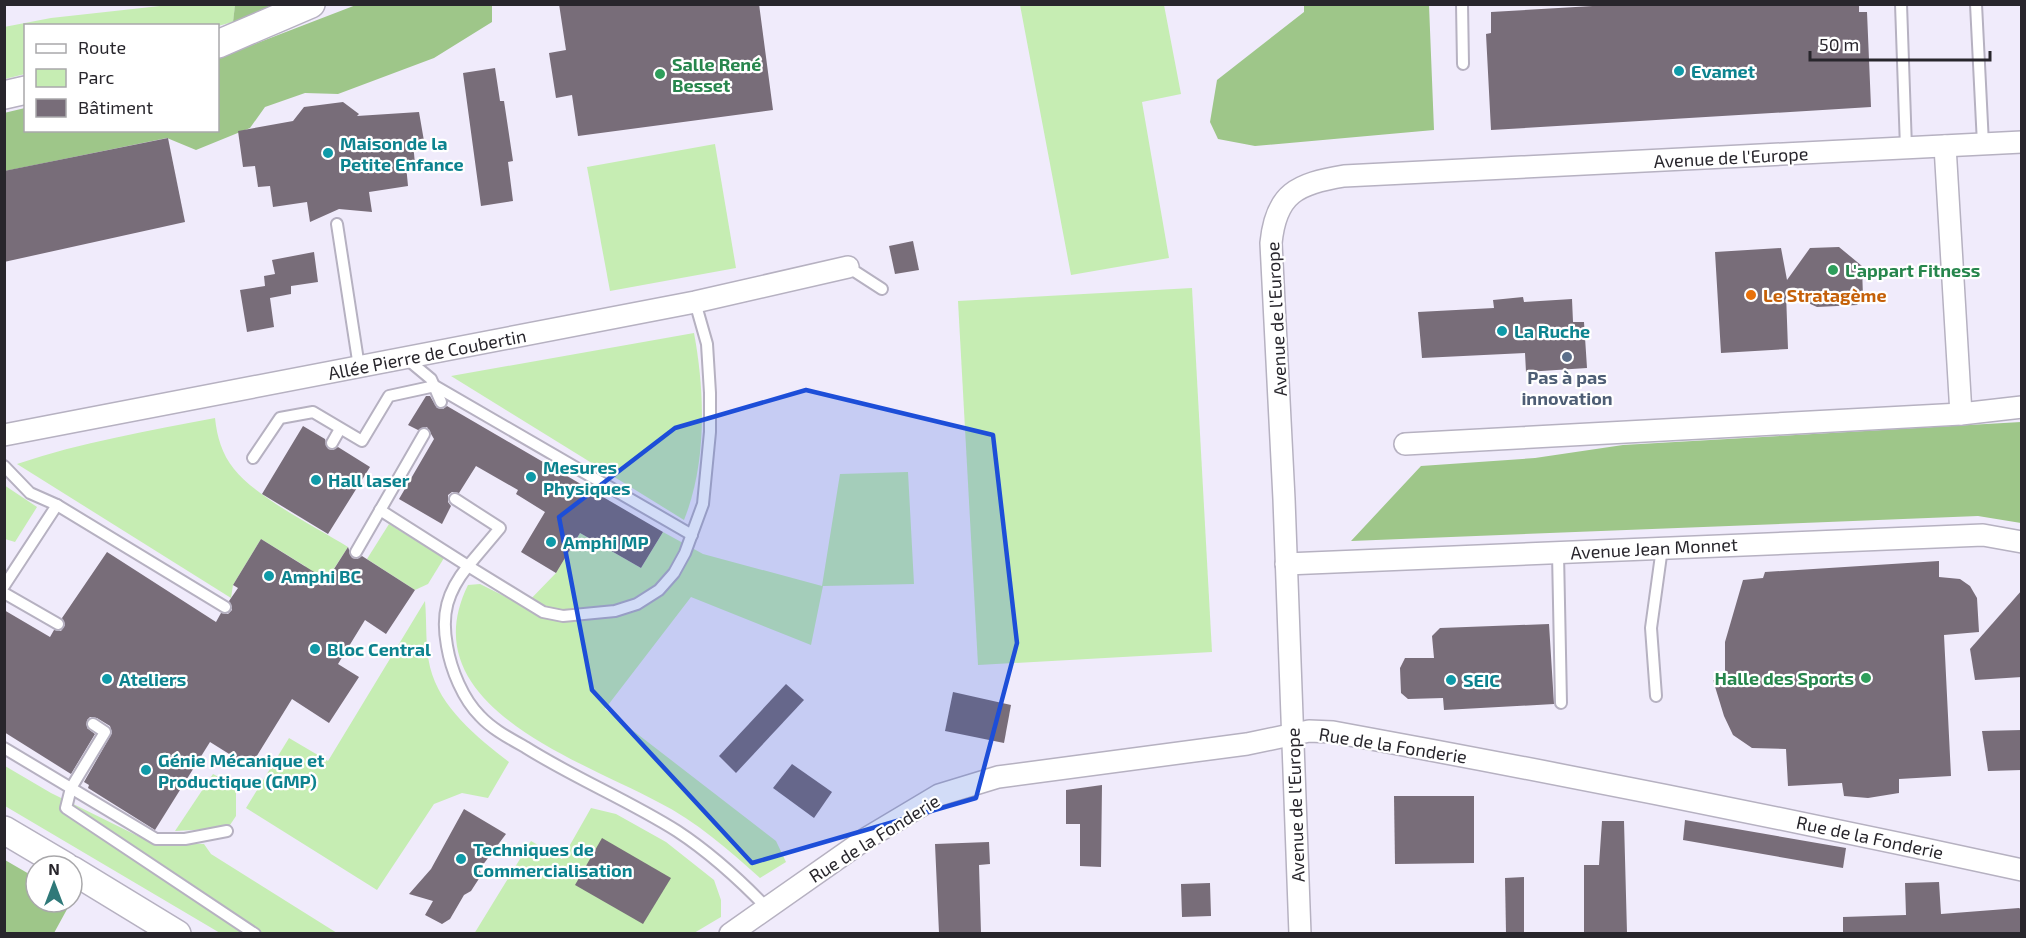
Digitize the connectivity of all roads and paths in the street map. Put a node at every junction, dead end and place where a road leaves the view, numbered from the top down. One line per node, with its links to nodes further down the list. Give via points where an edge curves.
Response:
1 (311, 4): 5 (street)
2 (1462, 4): 6 (lane)
3 (1900, 4): 12 (lane)
4 (1976, 4): 10 (lane)
5 (219, 44)
6 (1463, 63)
7 (24, 90): 8 (street)
8 (4, 95)
9 (2022, 142): 10 (street, Avenue de l'Europe)
10 (1983, 144): 11 (street, Avenue de l'Europe)
11 (1945, 146): 12 (street, Avenue de l'Europe); 22 (street)
12 (1906, 148): 38 (street, Avenue de l'Europe, via 1344,176 1320,180 1287,195 1278,207 1271,243)
13 (337, 224): 18 (lane)
14 (848, 267): 15 (lane); 16 (street, Allée Pierre de Coubertin)
15 (882, 289)
16 (695, 302): 17 (street, Allée Pierre de Coubertin); 33 (lane, via 707,344 710,432 703,504)
17 (406, 358): 18 (street, Allée Pierre de Coubertin); 19 (lane)
18 (359, 367): 25 (street, Allée Pierre de Coubertin)
19 (435, 386): 20 (lane); 23 (lane, via 389,396 362,441); 33 (lane)
20 (441, 402)
21 (2022, 407): 22 (street)
22 (1961, 414): 27 (street)
23 (340, 429): 26 (lane); 28 (lane, via 313,412 280,418)
24 (423, 434): 32 (lane)
25 (4, 435)
26 (332, 443)
27 (1405, 444)
28 (253, 458)
29 (4, 466): 31 (lane, via 30,493)
30 (455, 499): 39 (lane, via 500,528)
31 (57, 505): 40 (lane); 42 (lane)
32 (380, 510): 36 (lane); 39 (lane)
33 (692, 535): 39 (lane, via 674,573 659,590 637,604 583,616 543,612)
34 (2022, 542): 35 (street, Avenue Jean Monnet, via 1983,535)
35 (1662, 548): 37 (street, Avenue Jean Monnet); 44 (lane, via 1651,628)
36 (356, 552)
37 (1558, 553): 38 (street, Avenue Jean Monnet); 45 (lane)
38 (1286, 564): 47 (street, Avenue de l'Europe)
39 (468, 566): 55 (lane, via 454,584 446,604 444,629 449,659 462,690 479,715 558,768 679,832 740,880)
40 (4, 586)
41 (4, 593): 43 (lane)
42 (225, 607)
43 (58, 624)
44 (1656, 696)
45 (1561, 703)
46 (93, 724): 49 (lane, via 105,732)
47 (1293, 734): 53 (street, Rue de la Fonderie, via 1333,732 1479,759 1781,817); 55 (street, Rue de la Fonderie, via 1247,744 998,777 959,788 939,795 867,838); 59 (street, Avenue de l'Europe)
48 (4, 748): 49 (lane)
49 (71, 788): 51 (lane, via 156,839 185,839); 57 (lane, via 66,808)
50 (4, 830): 52 (street)
51 (226, 831)
52 (45, 854)
53 (2022, 870)
54 (84, 877): 56 (street)
55 (767, 908): 58 (street, Rue de la Fonderie)
56 (177, 933)
57 (255, 933)
58 (730, 933)
59 (1300, 933)

